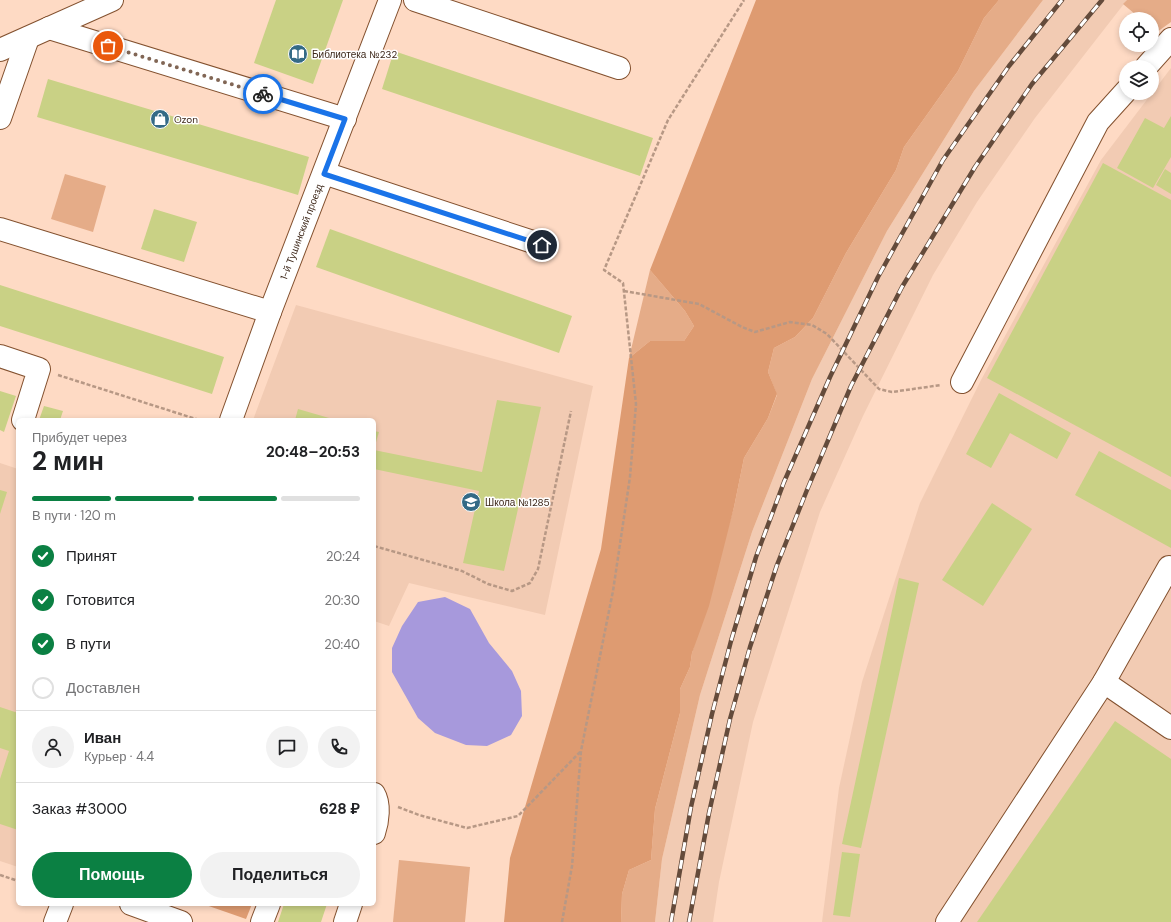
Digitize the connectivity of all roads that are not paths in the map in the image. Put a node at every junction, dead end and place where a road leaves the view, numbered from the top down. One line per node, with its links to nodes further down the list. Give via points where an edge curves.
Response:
1 (112, 0): 4 (street)
2 (390, 0): 13 (street, 1-й Тушинский проезд)
3 (415, 0): 10 (street)
4 (84, 6): 5 (street)
5 (49, 28): 6 (street); 13 (street)
6 (28, 38): 8 (street); 12 (street)
7 (1171, 39): 9 (street)
8 (0, 50)
9 (1152, 60)
10 (619, 68)
11 (1119, 98): 19 (street, via 1098,122)
12 (0, 118)
13 (345, 119): 14 (street, 1-й Тушинский проезд)
14 (324, 174): 16 (street); 17 (street, 1-й Тушинский проезд)
15 (0, 229): 17 (street)
16 (542, 245)
17 (270, 312): 21 (street, 1-й Тушинский проезд)
18 (0, 356): 20 (street, via 39,369)
19 (962, 382)
20 (24, 418)
21 (232, 418)
22 (1171, 568): 23 (street, via 1169,567)
23 (1104, 682): 24 (street); 35 (street)
24 (1171, 728)
25 (376, 796): 26 (street)
26 (376, 827)
27 (61, 906): 31 (street)
28 (137, 906): 32 (street)
29 (268, 906): 33 (street)
30 (350, 906): 34 (street)
31 (55, 922)
32 (181, 922)
33 (262, 922)
34 (345, 922)
35 (947, 922)

